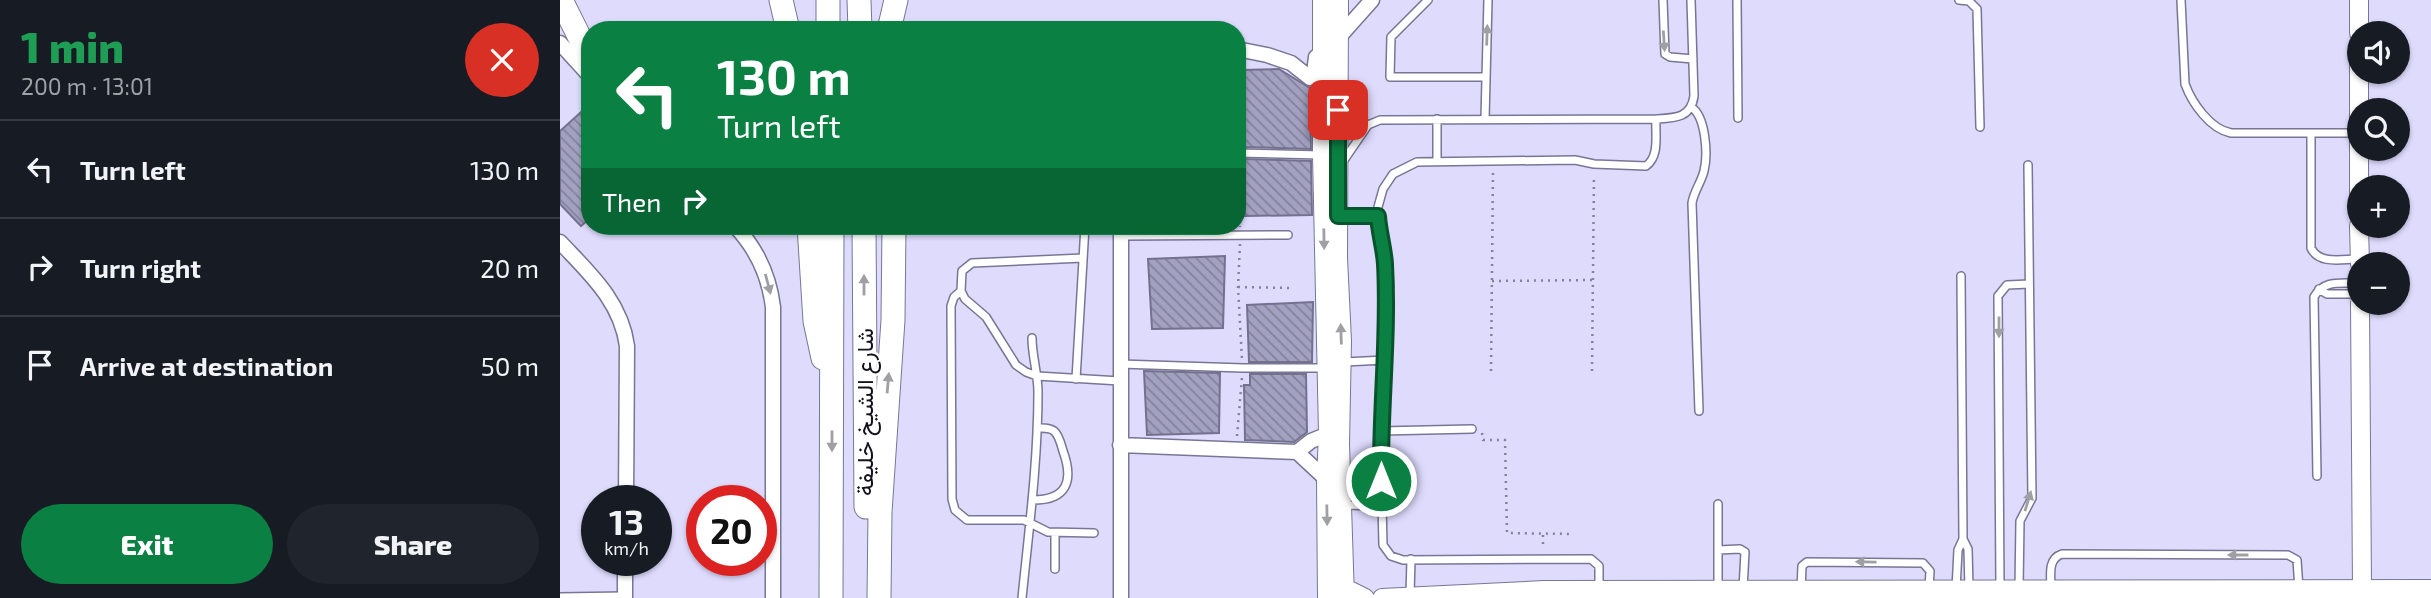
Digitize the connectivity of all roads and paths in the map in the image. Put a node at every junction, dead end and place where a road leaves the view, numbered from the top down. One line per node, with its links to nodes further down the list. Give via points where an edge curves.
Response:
1 (561, 0): 23 (highway)
2 (781, 0): 17 (highway)
3 (828, 0): 18 (highway)
4 (859, 0): 19 (highway)
5 (896, 0): 20 (highway)
6 (1322, 0): 22 (street)
7 (1339, 0): 22 (street)
8 (1372, 0): 22 (street)
9 (1488, 0): 28 (lane, one-way to 9)
10 (1663, 0): 26 (lane, one-way to 26, via 1665,54)
11 (1691, 0): 26 (lane)
12 (1737, 0): 31 (lane)
13 (1959, 0): 36 (lane, via 1969,1 1977,9)
14 (2181, 0): 38 (lane, via 2185,84 2212,124 2231,133)
15 (2360, 0): 21 (street)
16 (1426, 2): 28 (lane, via 1391,37 1390,76)
17 (786, 21)
18 (828, 21)
19 (860, 21)
20 (891, 21)
21 (2359, 21)
22 (1330, 39): 25 (street, via 1310,78 1291,63); 30 (street); 40 (street)
23 (581, 40)
24 (560, 43): 27 (street)
25 (1246, 50)
26 (1693, 59): 29 (lane)
27 (581, 66)
28 (1486, 77): 33 (lane)
29 (1691, 107): 34 (lane, via 1678,118); 83 (lane, via 1702,117 1705,159 1692,203)
30 (1338, 110): 35 (lane); 45 (street)
31 (1738, 118)
32 (1437, 119): 33 (lane); 35 (lane, via 1380,120); 41 (lane)
33 (1485, 119): 34 (lane)
34 (1656, 119): 43 (lane, via 1650,163 1640,167)
35 (1368, 125): 45 (lane)
36 (1980, 127)
37 (2347, 133): 38 (lane)
38 (2311, 134): 60 (lane, via 2312,252 2323,259)
39 (1246, 153): 40 (lane)
40 (1322, 155): 75 (street, one-way to 75)
41 (1437, 161): 42 (lane); 47 (lane, via 1408,164 1393,174 1380,198)
42 (1493, 161): 43 (lane); 63 (path)
43 (1594, 164): 62 (path)
44 (2028, 165): 65 (lane)
45 (1340, 167): 46 (street)
46 (1338, 216): 47 (lane); 75 (street, one-way to 46)
47 (1378, 216): 73 (lane, via 1385,265)
48 (1246, 234): 49 (lane)
49 (1288, 234)
50 (743, 235): 124 (street, one-way to 124, via 768,279 773,307)
51 (810, 235): 79 (highway, via 817,334)
52 (832, 235): 79 (highway, شارع الشيخ خليفة)
53 (864, 235): 126 (highway, شارع الشيخ خليفة, one-way to 53)
54 (894, 235): 127 (highway, one-way to 54)
55 (1084, 235): 59 (lane)
56 (1121, 235): 74 (street)
57 (1240, 235): 66 (path)
58 (560, 242): 93 (street, via 603,288 620,315 627,345)
59 (1083, 258): 69 (lane, via 972,263 962,271); 81 (lane)
60 (2347, 261)
61 (1961, 276): 102 (lane)
62 (1592, 280): 63 (path); 78 (path)
63 (1492, 281): 77 (path)
64 (2347, 283): 68 (lane)
65 (2029, 284): 115 (lane, one-way to 65, via 2020,521 2032,498); 115 (lane, one-way to 115, via 2007,285 1998,296)
66 (1238, 287): 67 (path); 76 (path)
67 (1291, 288)
68 (2319, 289): 70 (lane, via 2327,294); 91 (lane, via 2314,297)
69 (961, 291): 80 (lane, via 986,317 1017,365); 98 (lane, via 951,306 953,505 967,520)
70 (2347, 294)
71 (2360, 315): 108 (street)
72 (1032, 338): 80 (lane)
73 (1385, 360): 75 (lane); 86 (lane)
74 (1120, 363): 76 (lane); 82 (street)
75 (1333, 365): 76 (lane); 87 (street); 92 (street)
76 (1243, 368): 89 (path)
77 (1491, 371)
78 (1592, 371)
79 (832, 373): 125 (highway, شارع الشيخ خليفة, one-way to 125)
80 (1037, 376): 81 (lane); 84 (lane)
81 (1076, 379): 82 (lane)
82 (1120, 381): 88 (street)
83 (1699, 411)
84 (1037, 428): 94 (lane); 94 (lane, via 1057,434 1068,473 1058,495)
85 (1472, 429): 86 (lane); 101 (path, via 1482,428 1483,440 1505,440 1507,533)
86 (1381, 431): 97 (lane)
87 (1328, 434): 90 (street); 92 (street)
88 (1120, 445): 89 (street); 129 (street)
89 (1235, 450): 90 (street)
90 (1297, 452): 92 (street)
91 (2318, 476)
92 (1333, 480): 96 (street); 130 (street, one-way to 130)
93 (626, 485)
94 (1033, 500): 98 (lane)
95 (1717, 504): 103 (lane)
96 (1341, 505): 97 (lane); 116 (street)
97 (1381, 506): 104 (lane, via 1383,545 1391,556)
98 (1030, 523): 99 (lane); 128 (lane)
99 (1055, 533): 100 (lane); 105 (lane)
100 (1094, 533)
101 (1571, 534)
102 (1963, 538): 114 (lane); 114 (lane, via 1968,550)
103 (1718, 550): 111 (lane); 118 (lane, via 1744,550)
104 (1411, 559): 110 (lane, via 1591,559 1599,566); 121 (lane)
105 (1055, 569)
106 (625, 576): 123 (street)
107 (2298, 589): 108 (street); 113 (lane, one-way to 113, via 2297,560 2288,555 2062,554 2052,562); 120 (street)
108 (2362, 589): 109 (street)
109 (2431, 589)
110 (1599, 590): 117 (street); 121 (street)
111 (1718, 590): 117 (street); 118 (street)
112 (1801, 590): 114 (street); 114 (lane, one-way to 112, via 1923,563 1807,562 1802,566); 118 (street)
113 (2051, 590): 115 (street); 119 (street)
114 (1946, 591): 115 (street)
115 (2009, 592)
116 (1345, 593): 131 (street)
117 (1684, 594)
118 (1743, 594)
119 (2109, 594): 120 (street)
120 (2279, 594)
121 (1410, 596): 132 (street)
122 (560, 597): 123 (lane)
123 (625, 597)
124 (774, 598)
125 (831, 598)
126 (867, 598)
127 (879, 598)
128 (1022, 598)
129 (1121, 598)
130 (1327, 598)
131 (1365, 598)
132 (1382, 598)

